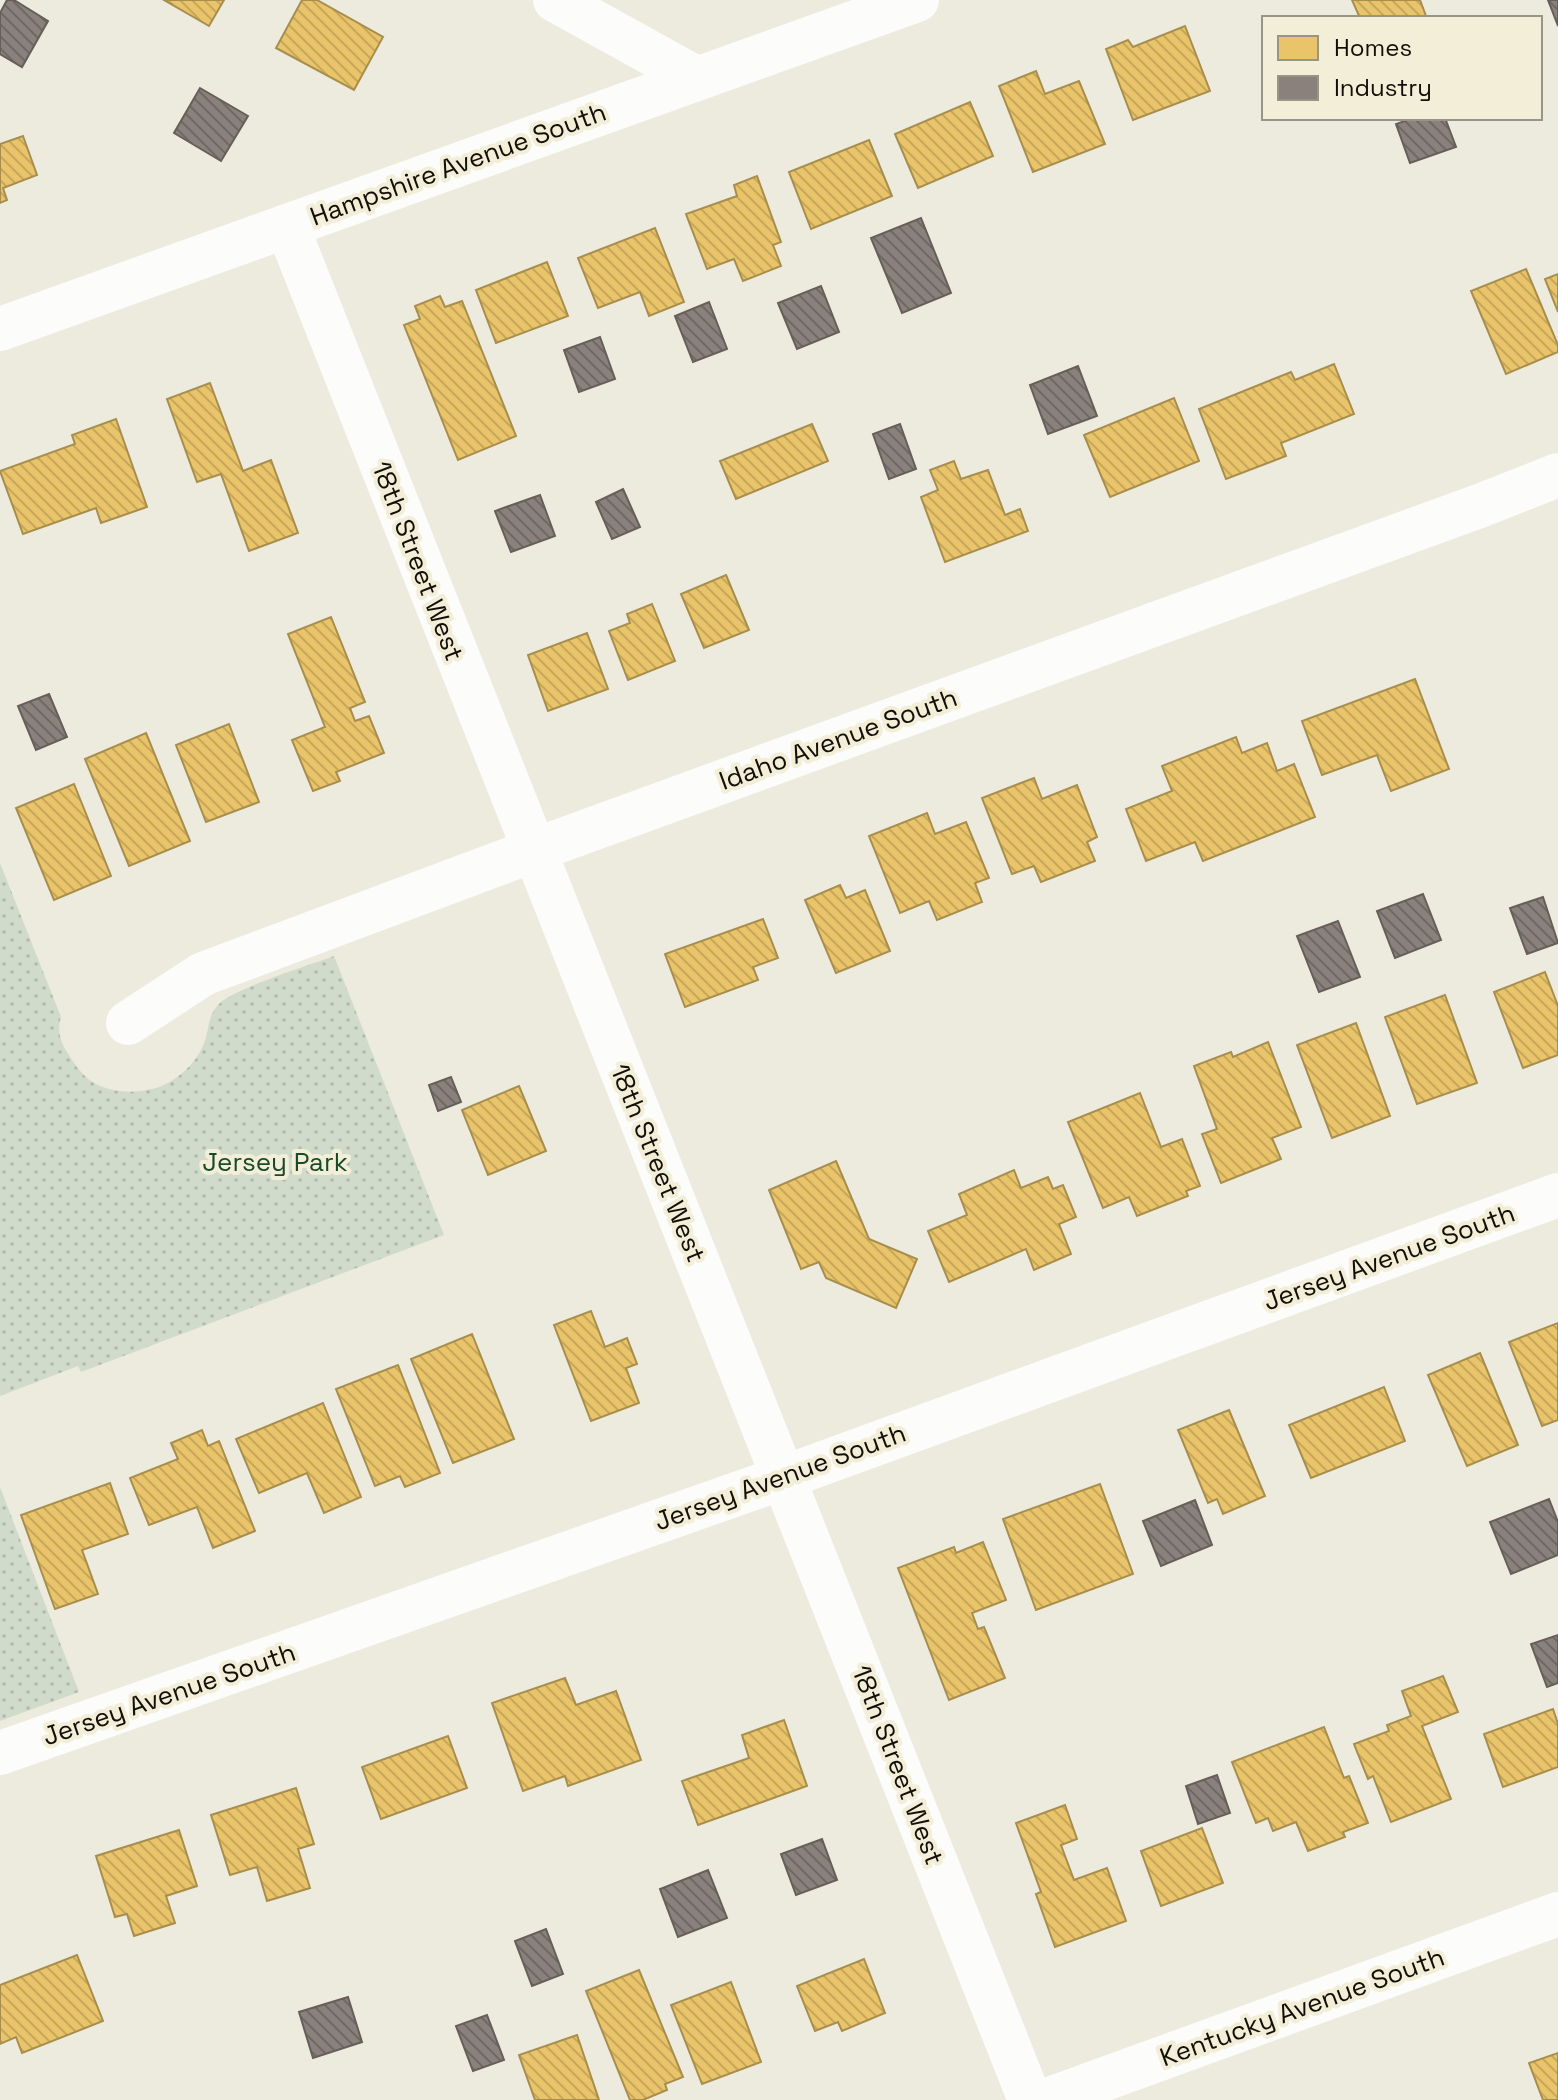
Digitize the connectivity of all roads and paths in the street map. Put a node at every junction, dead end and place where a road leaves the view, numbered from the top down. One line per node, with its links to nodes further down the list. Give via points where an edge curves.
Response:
1 (555, 0): 3 (street)
2 (917, 0): 3 (street, Hampshire Avenue South)
3 (696, 78): 4 (street, Hampshire Avenue South)
4 (287, 226): 5 (street, Hampshire Avenue South); 7 (street, 18th Street West)
5 (0, 329)
6 (1558, 475): 7 (street, Idaho Avenue South)
7 (532, 851): 8 (street, Idaho Avenue South, via 203,974); 10 (street, 18th Street West)
8 (128, 1023)
9 (1558, 1195): 10 (street, Jersey Avenue South)
10 (785, 1477): 11 (street, Jersey Avenue South); 13 (street, 18th Street West)
11 (0, 1753)
12 (1558, 1914): 14 (street, Kentucky Avenue South)
13 (1030, 2100)
14 (1047, 2100)

